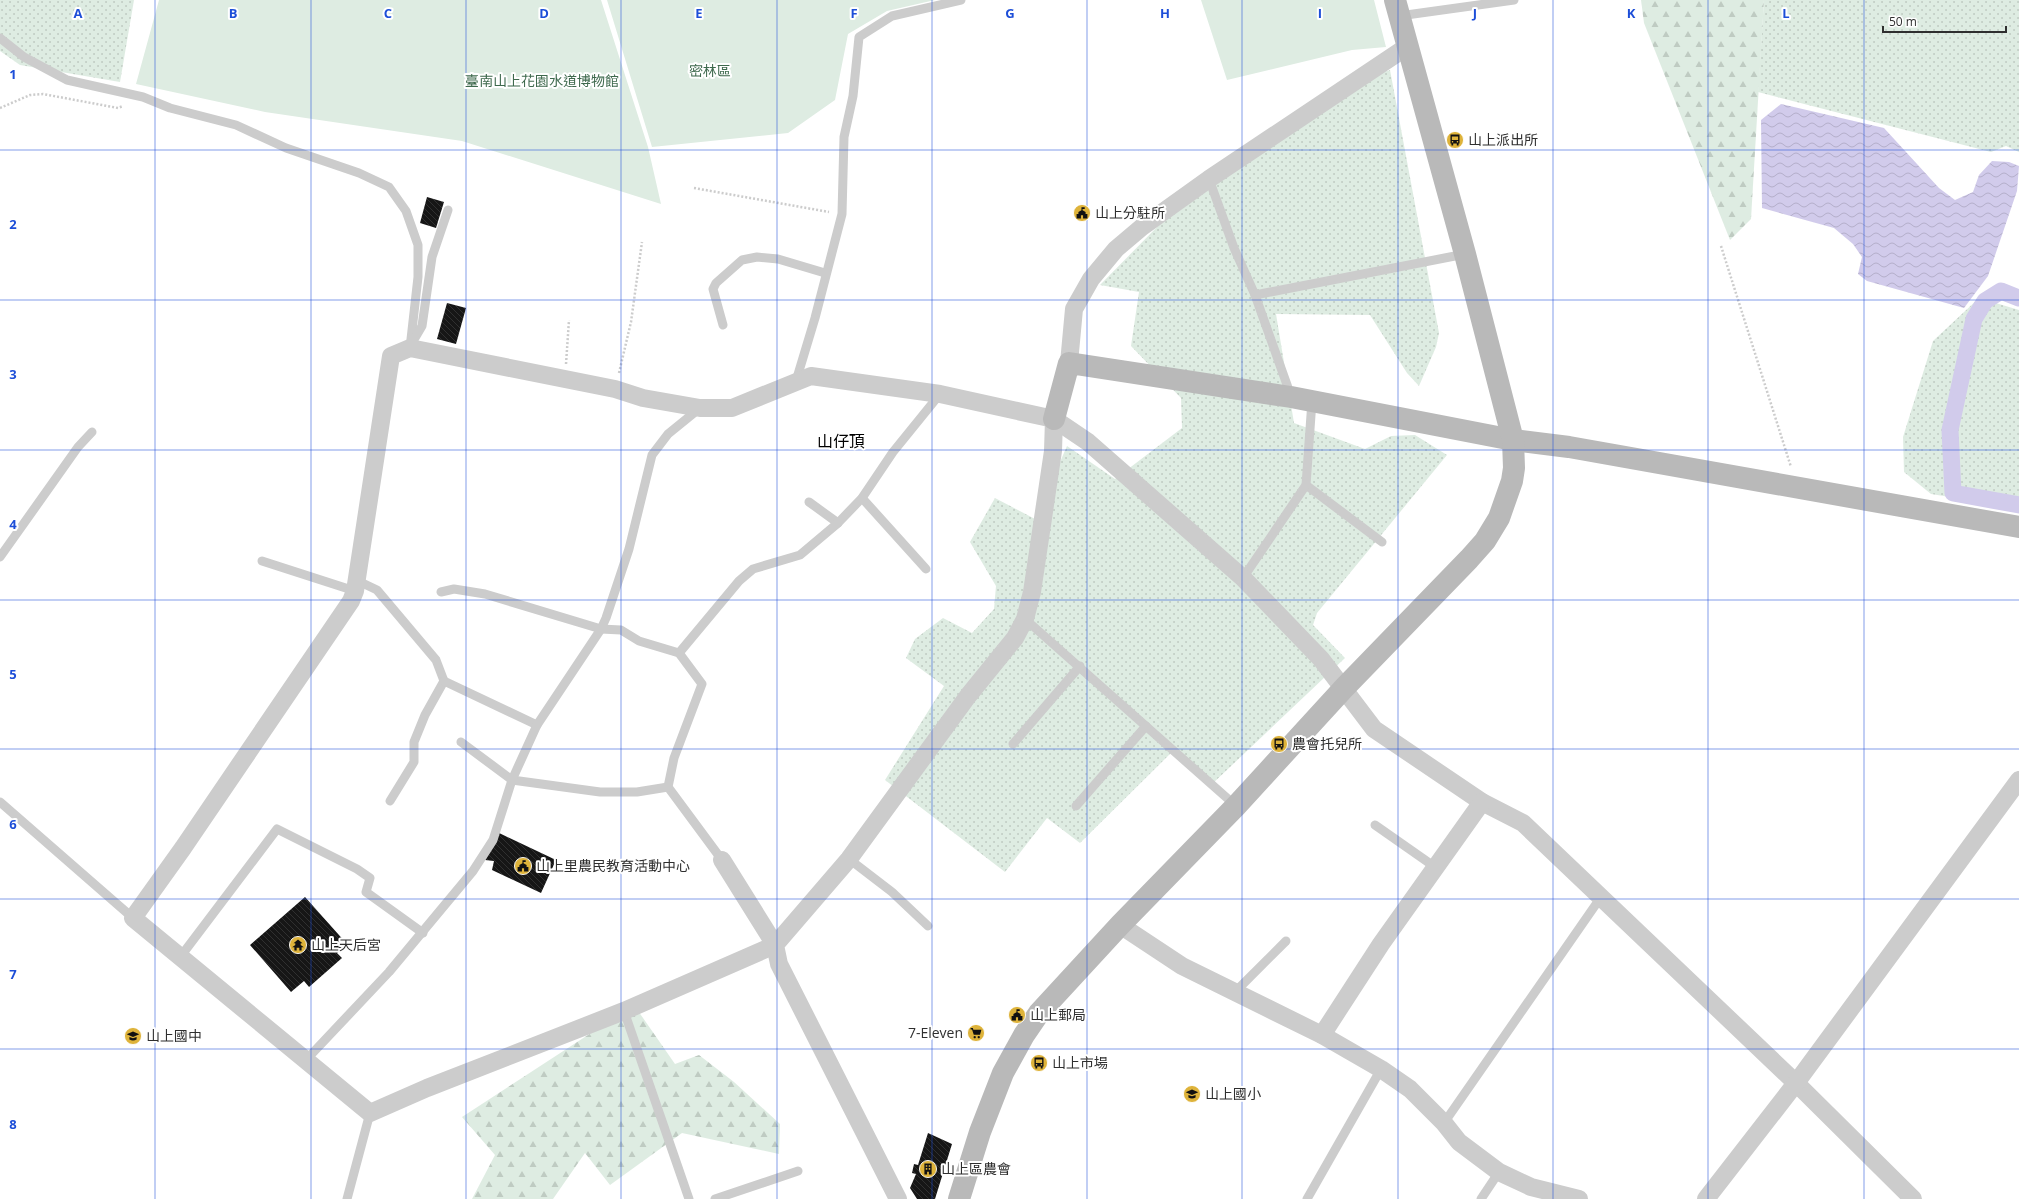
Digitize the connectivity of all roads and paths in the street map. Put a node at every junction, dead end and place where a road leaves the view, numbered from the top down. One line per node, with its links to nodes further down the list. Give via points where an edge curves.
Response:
1 (961, 0): 11 (lane, via 892,16 859,37 853,96 844,137)
2 (1514, 0): 3 (lane)
3 (1397, 8): 5 (main road)
4 (0, 38): 6 (lane, via 24,57 68,80)
5 (1408, 46): 8 (street); 14 (main road)
6 (143, 97): 7 (path, via 118,108 43,94 30,95); 19 (lane, via 170,108 236,125 286,148 359,173 388,187 406,211 418,245 418,277)
7 (0, 108)
8 (1210, 180): 16 (lane, via 1234,248); 20 (street, via 1142,227 1116,249 1091,279 1074,309)
9 (694, 188): 11 (path)
10 (448, 210): 19 (lane, via 432,257 422,326)
11 (842, 214): 15 (lane)
12 (642, 242): 23 (path, via 631,322)
13 (1721, 246): 31 (path)
14 (1465, 254): 16 (lane); 29 (main road)
15 (825, 273): 18 (lane, via 778,259 757,257 742,260 716,283 713,289); 22 (lane, via 815,318)
16 (1256, 295): 25 (lane)
17 (569, 320): 21 (path)
18 (723, 325)
19 (410, 348): 21 (street); 41 (street, via 392,356)
20 (1069, 363): 25 (main road); 27 (main road)
21 (565, 379): 23 (street)
22 (796, 381): 24 (street, via 811,376); 26 (street, via 732,408)
23 (615, 389): 26 (street, via 643,398)
24 (940, 394): 27 (street); 32 (lane, via 893,452)
25 (1302, 399): 29 (main road); 30 (lane)
26 (700, 408): 44 (lane, via 668,434 652,455 629,549)
27 (1054, 419): 40 (street, via 1088,442); 43 (street, via 1053,451 1032,592)
28 (92, 432): 37 (lane, via 78,447)
29 (1513, 440): 31 (main road); 48 (main road, via 1512,481 1505,506 1494,527 1469,559)
30 (1306, 485): 36 (lane); 40 (lane)
31 (1798, 488): 35 (main road)
32 (862, 498): 34 (lane); 39 (lane)
33 (809, 502): 34 (lane)
34 (838, 523): 45 (lane, via 800,555 753,569 739,581)
35 (2019, 527)
36 (1382, 542)
37 (0, 557)
38 (262, 561): 41 (lane)
39 (926, 569)
40 (1243, 578): 48 (street, via 1321,659)
41 (355, 586): 47 (lane, via 377,590 436,660); 66 (street, via 351,601)
42 (442, 592): 44 (lane, via 454,589 485,594)
43 (1025, 619): 46 (lane); 62 (street, via 1015,638 968,696)
44 (601, 629): 45 (lane, via 621,630 639,641); 49 (lane)
45 (679, 653): 55 (lane, via 702,684 674,758)
46 (1080, 666): 50 (lane); 52 (lane)
47 (444, 682): 49 (lane); 56 (lane, via 425,715 414,742 414,762)
48 (1344, 688): 58 (street, via 1374,729); 60 (main road)
49 (537, 725): 53 (lane)
50 (1146, 726): 59 (lane); 60 (lane)
51 (461, 742): 53 (lane)
52 (1013, 744)
53 (512, 780): 55 (lane, via 600,792 637,792); 69 (lane, via 493,840 473,871)
54 (2019, 780): 78 (street)
55 (668, 787): 63 (lane)
56 (390, 801)
57 (0, 802): 66 (lane)
58 (1482, 802): 64 (street); 65 (street, via 1523,823)
59 (1076, 806)
60 (1236, 806): 67 (main road)
61 (1374, 825): 64 (lane)
62 (849, 859): 68 (lane, via 892,892); 71 (street)
63 (722, 860): 71 (street)
64 (1435, 867): 75 (street)
65 (1601, 897): 78 (street); 80 (lane)
66 (133, 918): 72 (street)
67 (1120, 925): 73 (street, via 1182,966); 87 (main road, via 1039,1013 1021,1040 992,1100)
68 (928, 926)
69 (423, 933): 72 (lane, via 366,892 370,878 277,829); 76 (lane)
70 (1286, 941): 73 (lane)
71 (775, 945): 74 (street); 86 (street, via 779,964)
72 (181, 956): 76 (street)
73 (1234, 993): 75 (street)
74 (624, 1011): 79 (street); 84 (lane)
75 (1322, 1035): 77 (street)
76 (306, 1060): 79 (street)
77 (1381, 1069): 80 (street, via 1410,1089); 88 (lane)
78 (1796, 1082): 91 (street); 92 (street)
79 (370, 1113): 83 (lane)
80 (1444, 1123): 82 (street, via 1459,1142)
81 (798, 1171): 85 (lane)
82 (1499, 1172): 89 (lane); 90 (street, via 1531,1187)
83 (347, 1199)
84 (689, 1199)
85 (715, 1199)
86 (898, 1199)
87 (959, 1199)
88 (1307, 1199)
89 (1481, 1199)
90 (1579, 1199)
91 (1706, 1199)
92 (1913, 1199)

